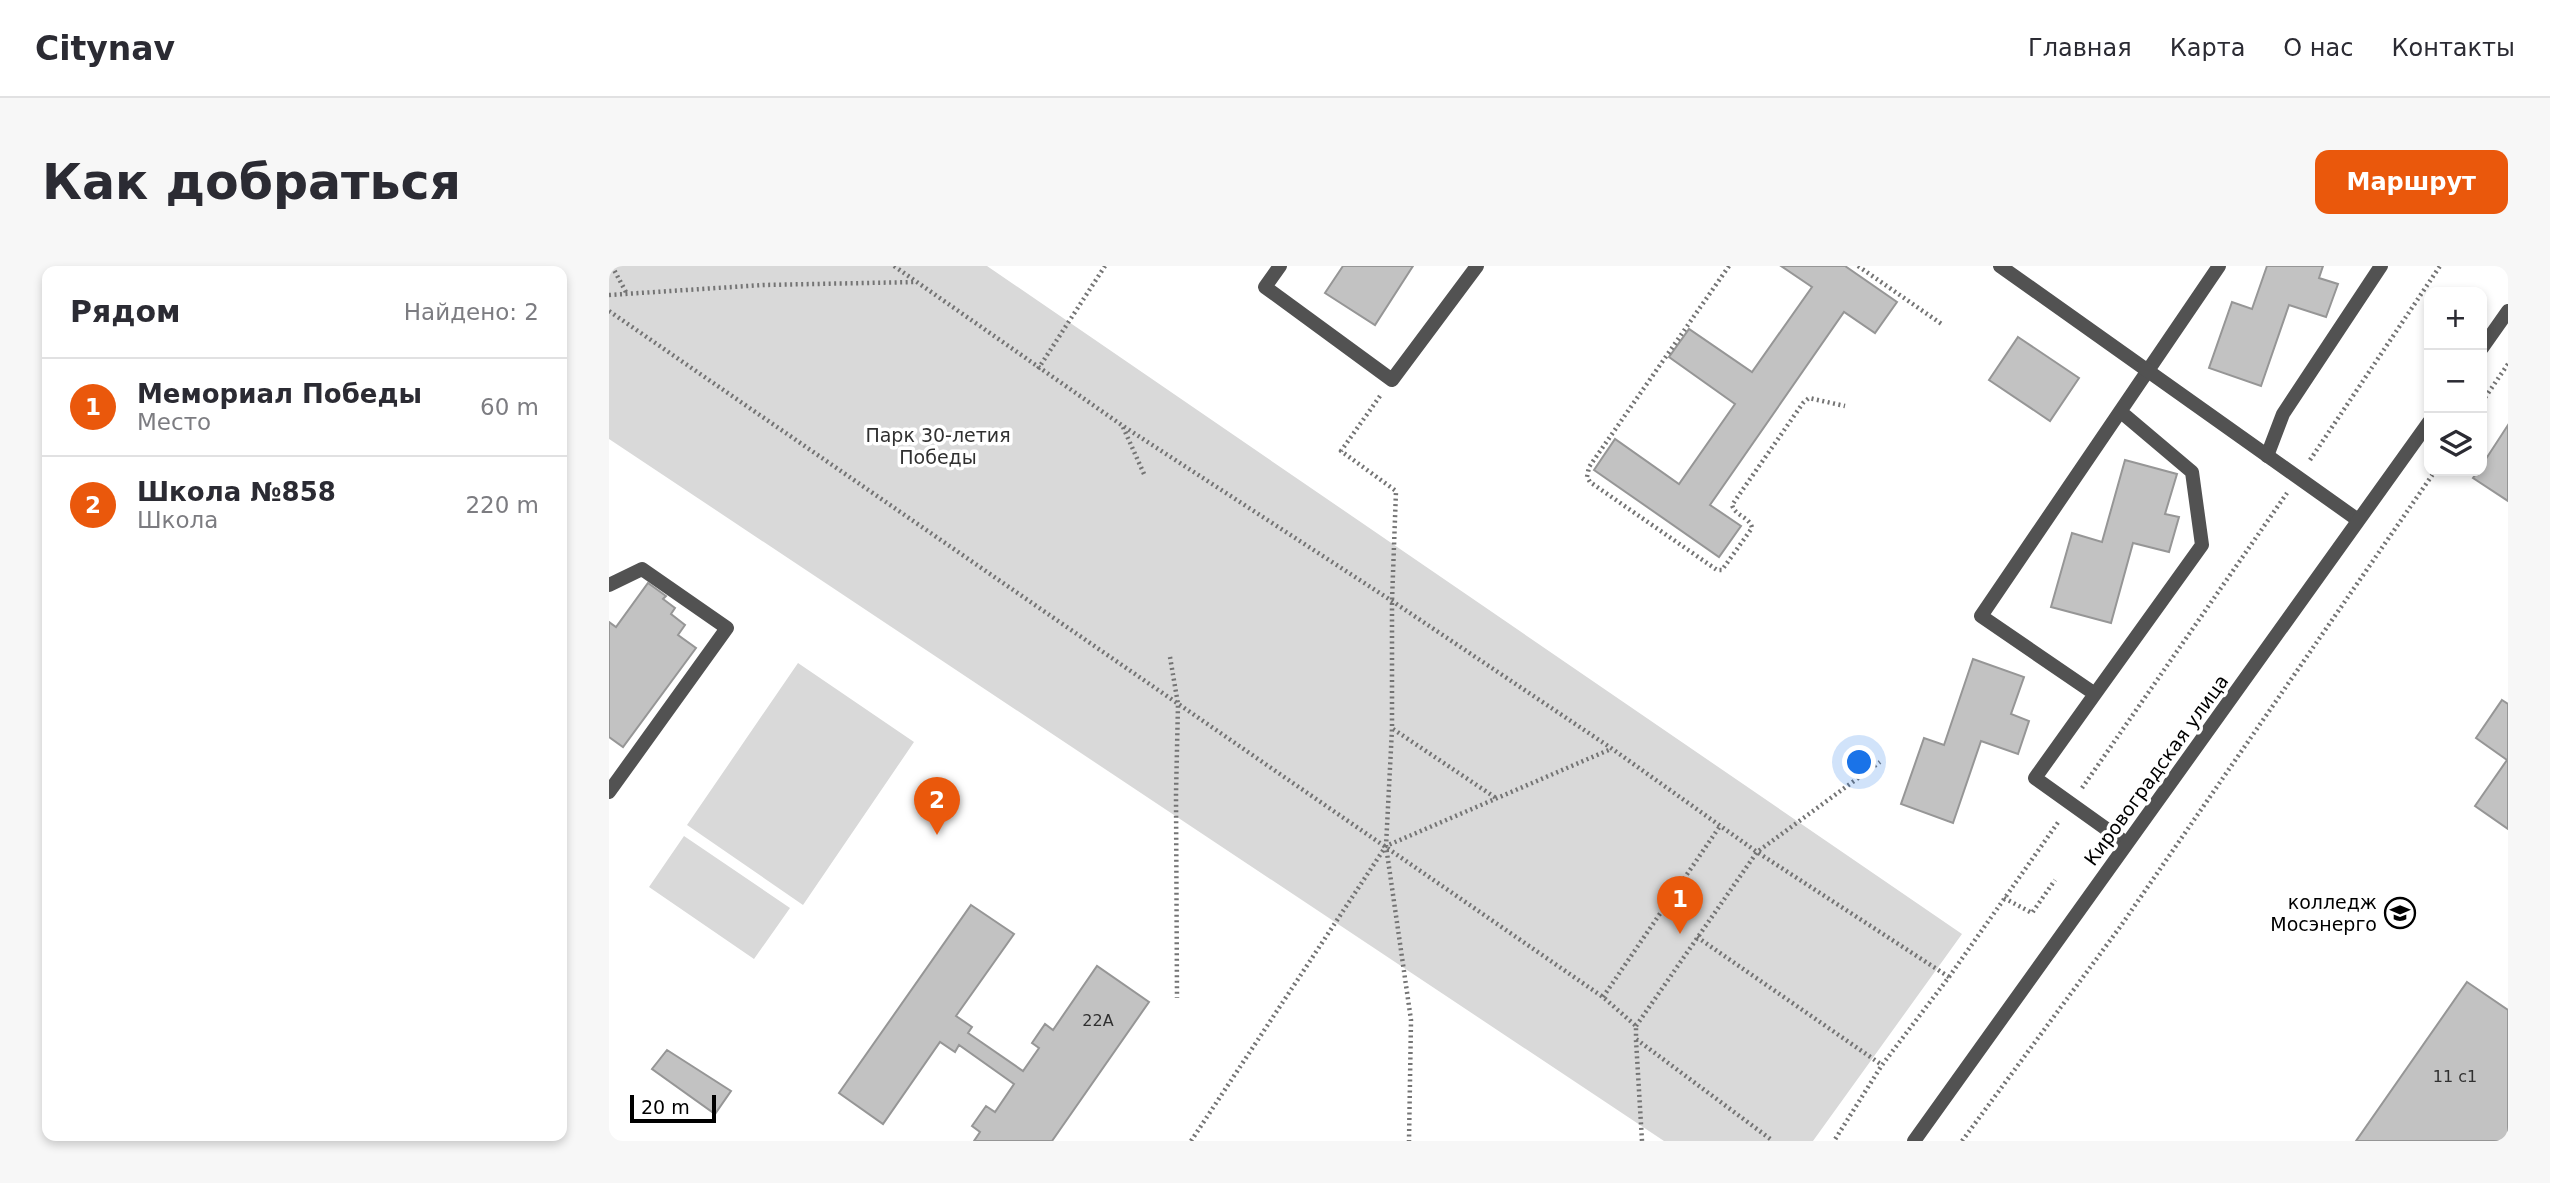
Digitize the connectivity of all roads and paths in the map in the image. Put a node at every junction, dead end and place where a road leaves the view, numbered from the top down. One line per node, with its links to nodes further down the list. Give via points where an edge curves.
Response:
1 (612, 266): 13 (path)
2 (894, 266): 12 (path)
3 (1105, 266): 20 (path)
4 (1280, 266): 22 (street, via 1265,287)
5 (1477, 266): 22 (street)
6 (1729, 266): 24 (path, via 1589,467 1590,482 1722,570 1752,528 1732,505 1803,403 1809,398)
7 (1858, 266): 17 (path)
8 (2000, 266): 21 (street)
9 (2219, 266): 21 (street)
10 (2381, 266): 28 (street, via 2283,414)
11 (2440, 266): 31 (path)
12 (917, 282): 13 (path); 20 (path)
13 (627, 294): 14 (path)
14 (609, 295)
15 (609, 311): 37 (path)
16 (2508, 311): 18 (street)
17 (1943, 325)
18 (2487, 341)
19 (2508, 363): 23 (path)
20 (1038, 369): 26 (path)
21 (2148, 371): 25 (street); 28 (street)
22 (1392, 380): 34 (path, via 1341,451 1395,491)
23 (2487, 394)
24 (1845, 405)
25 (2121, 412): 36 (street, via 2192,472 2202,545); 36 (street, via 1981,616)
26 (1123, 426): 29 (path); 34 (path)
27 (2424, 429): 32 (street, Кировоградская улица)
28 (2267, 456): 31 (street)
29 (1144, 474)
30 (2432, 476): 63 (path, via 2120,927)
31 (2298, 477): 32 (street); 43 (path)
32 (2358, 520): 45 (street, Кировоградская улица)
33 (609, 585): 41 (street, via 642,569 727,628)
34 (1392, 601): 38 (path); 39 (path)
35 (1170, 657): 37 (path)
36 (2095, 694): 43 (street, via 2035,778)
37 (1178, 704): 46 (path); 53 (path)
38 (1392, 729): 42 (path); 46 (path)
39 (1611, 748): 42 (path); 44 (path)
40 (1880, 762): 47 (path)
41 (609, 792)
42 (1496, 798): 46 (path)
43 (2071, 804): 45 (street); 49 (path)
44 (1720, 826): 47 (path); 52 (path)
45 (2126, 843): 62 (street, Кировоградская улица)
46 (1385, 846): 52 (path); 57 (path); 58 (path, via 1411,1020)
47 (1757, 852): 50 (path); 51 (path)
48 (2055, 880): 49 (path, via 2032,913)
49 (2004, 898): 51 (path)
50 (1697, 937): 54 (path); 56 (path)
51 (1949, 976): 56 (path)
52 (1604, 997): 54 (path)
53 (1177, 998)
54 (1636, 1026): 55 (path)
55 (1636, 1039): 59 (path); 60 (path)
56 (1882, 1065): 61 (path)
57 (1191, 1141)
58 (1409, 1141)
59 (1642, 1141)
60 (1773, 1141)
61 (1834, 1141)
62 (1914, 1141)
63 (1962, 1141)

